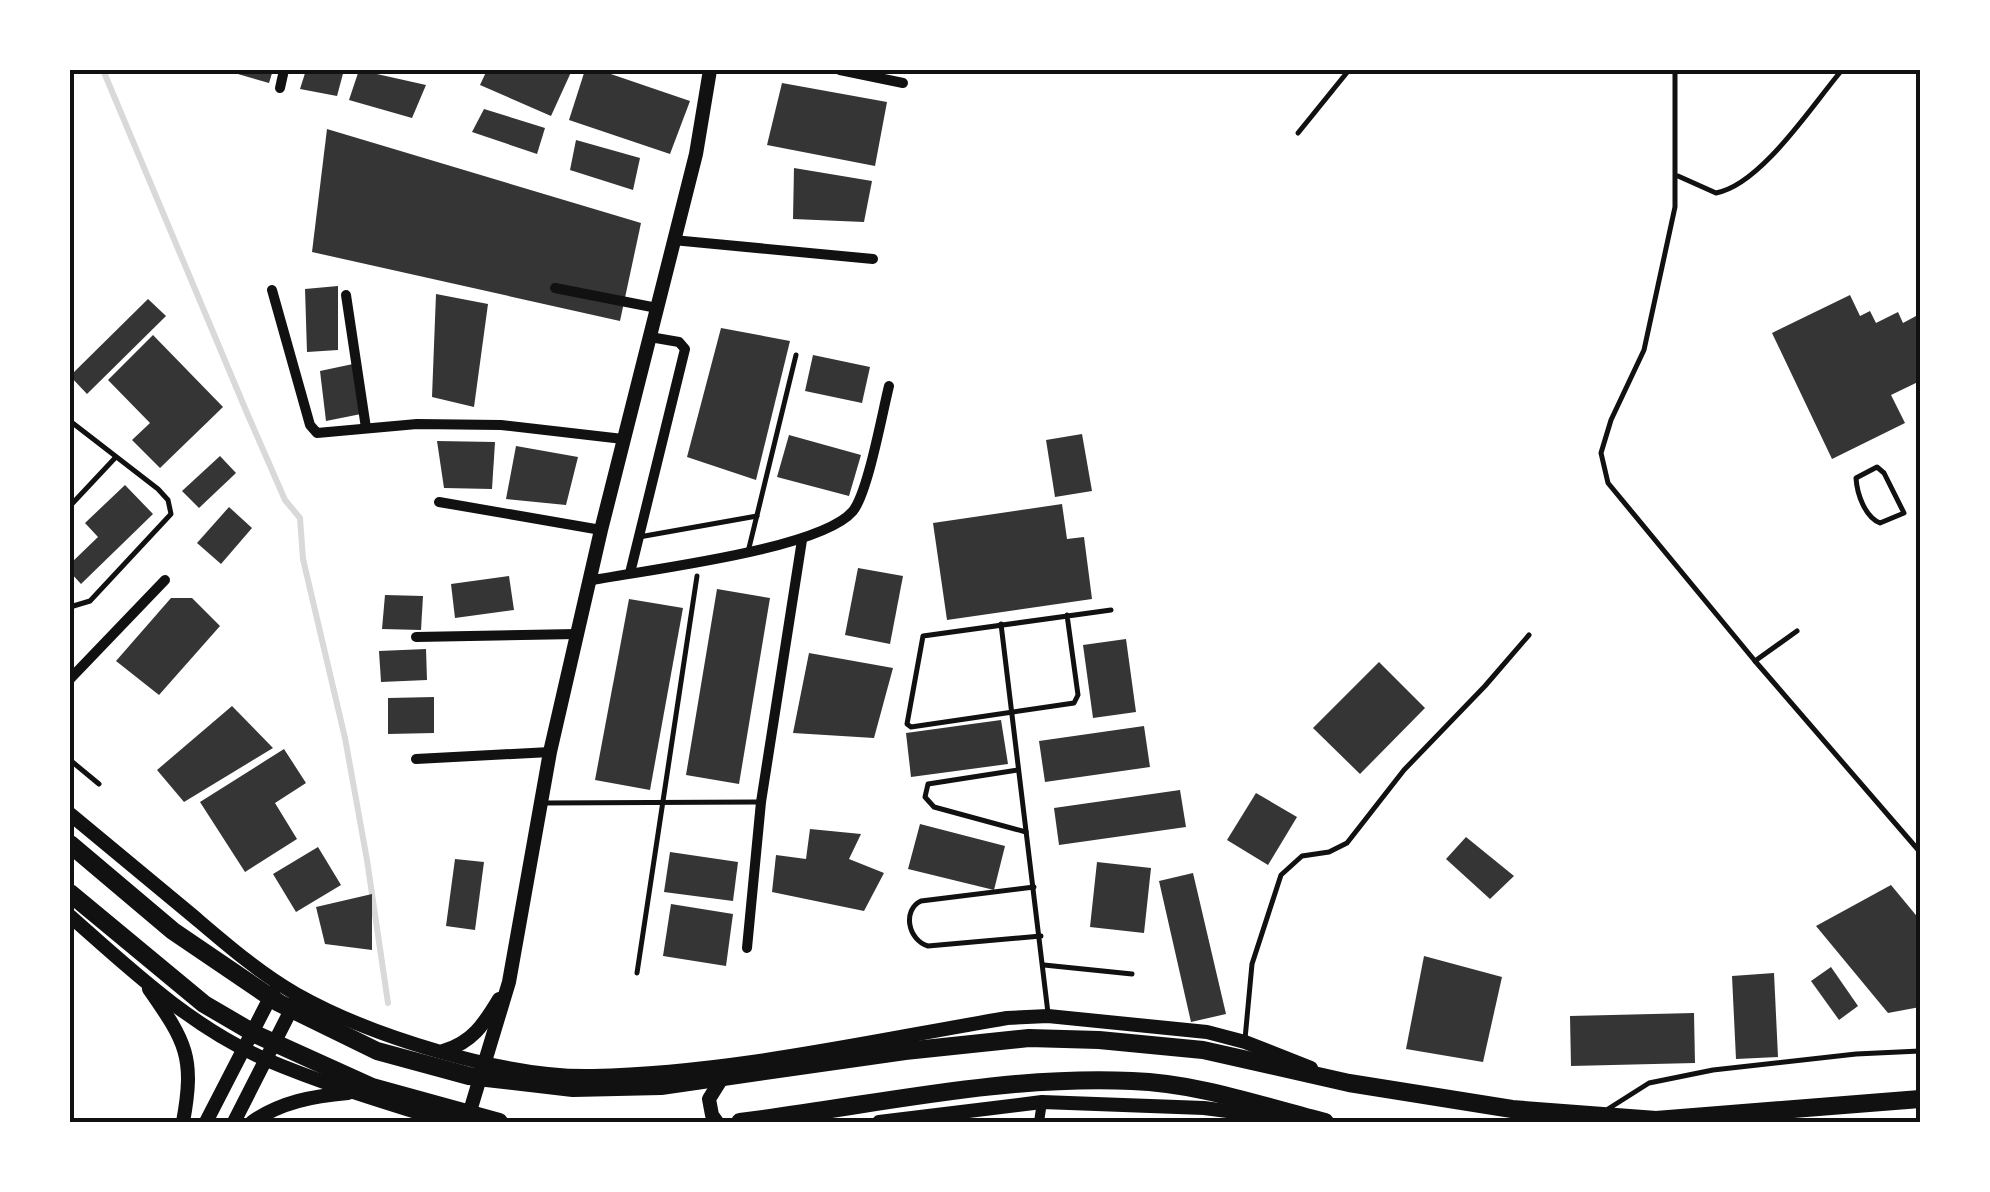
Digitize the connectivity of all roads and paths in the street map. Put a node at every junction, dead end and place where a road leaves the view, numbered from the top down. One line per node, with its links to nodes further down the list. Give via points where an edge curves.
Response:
1 (284, 70): 8 (street)
2 (710, 70): 11 (street)
3 (840, 70): 7 (street)
4 (1349, 70): 9 (lane)
5 (1675, 70): 10 (lane)
6 (1842, 70): 10 (lane, via 1771,156 1733,187 1716,193)
7 (903, 82)
8 (280, 88)
9 (1298, 133)
10 (1678, 176): 44 (lane, via 1644,350 1601,453 1608,483)
11 (673, 240): 12 (street); 16 (street)
12 (873, 260)
13 (555, 288): 16 (street)
14 (272, 290): 21 (street, via 313,430)
15 (346, 295): 21 (street)
16 (657, 308): 17 (street)
17 (650, 336): 22 (street); 29 (street, via 685,348)
18 (796, 356): 27 (lane)
19 (889, 386): 30 (street, via 854,510)
20 (70, 422): 23 (lane)
21 (366, 428): 22 (street, via 501,425)
22 (624, 439): 28 (street)
23 (115, 458): 25 (lane); 36 (lane, via 158,490 172,514 90,601)
24 (439, 502): 28 (street)
25 (70, 506)
26 (1904, 513): 26 (lane, via 1876,523 1856,486 1858,474 1881,468)
27 (757, 516): 29 (lane); 31 (lane)
28 (601, 530): 35 (street)
29 (639, 537): 32 (street)
30 (802, 540): 31 (street); 53 (street)
31 (748, 552): 32 (street)
32 (630, 573): 35 (street)
33 (697, 576): 52 (lane)
34 (165, 580): 45 (street)
35 (588, 581): 41 (street)
36 (70, 606)
37 (1110, 610): 38 (lane)
38 (1068, 615): 39 (lane); 46 (lane, via 1074,703)
39 (1000, 624): 46 (lane); 46 (lane, via 923,636 907,724)
40 (1797, 631): 44 (lane)
41 (576, 634): 43 (street); 47 (street)
42 (1528, 635): 72 (lane, via 1404,770 1347,844 1302,856 1282,875 1252,964)
43 (416, 637)
44 (1754, 662): 58 (lane)
45 (70, 679)
46 (1012, 714): 50 (lane)
47 (550, 752): 48 (street); 54 (street)
48 (416, 759)
49 (70, 760): 51 (lane)
50 (1018, 770): 56 (lane); 56 (lane, via 928,784 926,797 934,807)
51 (98, 784)
52 (664, 800): 53 (lane); 54 (lane); 65 (lane)
53 (761, 802): 63 (street)
54 (540, 803): 69 (street)
55 (70, 814): 68 (street)
56 (1026, 832): 59 (lane)
57 (70, 844): 79 (main road, via 173,930 279,1003 377,1051 469,1076 573,1088 661,1086 1030,1038 1203,1050)
58 (1920, 852)
59 (1034, 886): 62 (lane); 62 (lane, via 921,901 909,913 913,936 928,946)
60 (70, 893): 90 (main road, via 204,1004 256,1034 372,1087)
61 (70, 916): 67 (street)
62 (1041, 936): 64 (lane)
63 (746, 948)
64 (1044, 965): 66 (lane); 71 (lane)
65 (637, 973)
66 (1132, 974)
67 (142, 979): 73 (street); 84 (street, via 185,1046 190,1071)
68 (278, 982): 70 (street); 73 (street)
69 (510, 982): 74 (street, via 477,1032); 78 (street)
70 (298, 995): 74 (street); 76 (street)
71 (1048, 1016): 72 (street); 77 (street)
72 (1245, 1042): 79 (street)
73 (244, 1048): 76 (street); 85 (street)
74 (443, 1051): 78 (street)
75 (1920, 1051): 83 (lane, via 1748,1066 1649,1083)
76 (266, 1059): 80 (street); 86 (street)
77 (738, 1063): 78 (street, via 593,1076); 91 (street, via 708,1099)
78 (486, 1064): 89 (street)
79 (1350, 1084): 83 (main road, via 1512,1110)
80 (353, 1092): 87 (street, via 272,1108); 88 (street)
81 (1920, 1099): 83 (main road, via 1656,1120)
82 (1042, 1102): 93 (street); 94 (street); 95 (street, via 1204,1108)
83 (1600, 1116)
84 (182, 1122)
85 (206, 1122)
86 (234, 1122)
87 (252, 1122)
88 (448, 1122)
89 (466, 1122)
90 (500, 1122)
91 (717, 1122)
92 (740, 1122): 96 (main road, via 946,1091 1134,1080 1194,1088)
93 (880, 1122)
94 (1039, 1122)
95 (1310, 1122)
96 (1325, 1122)

